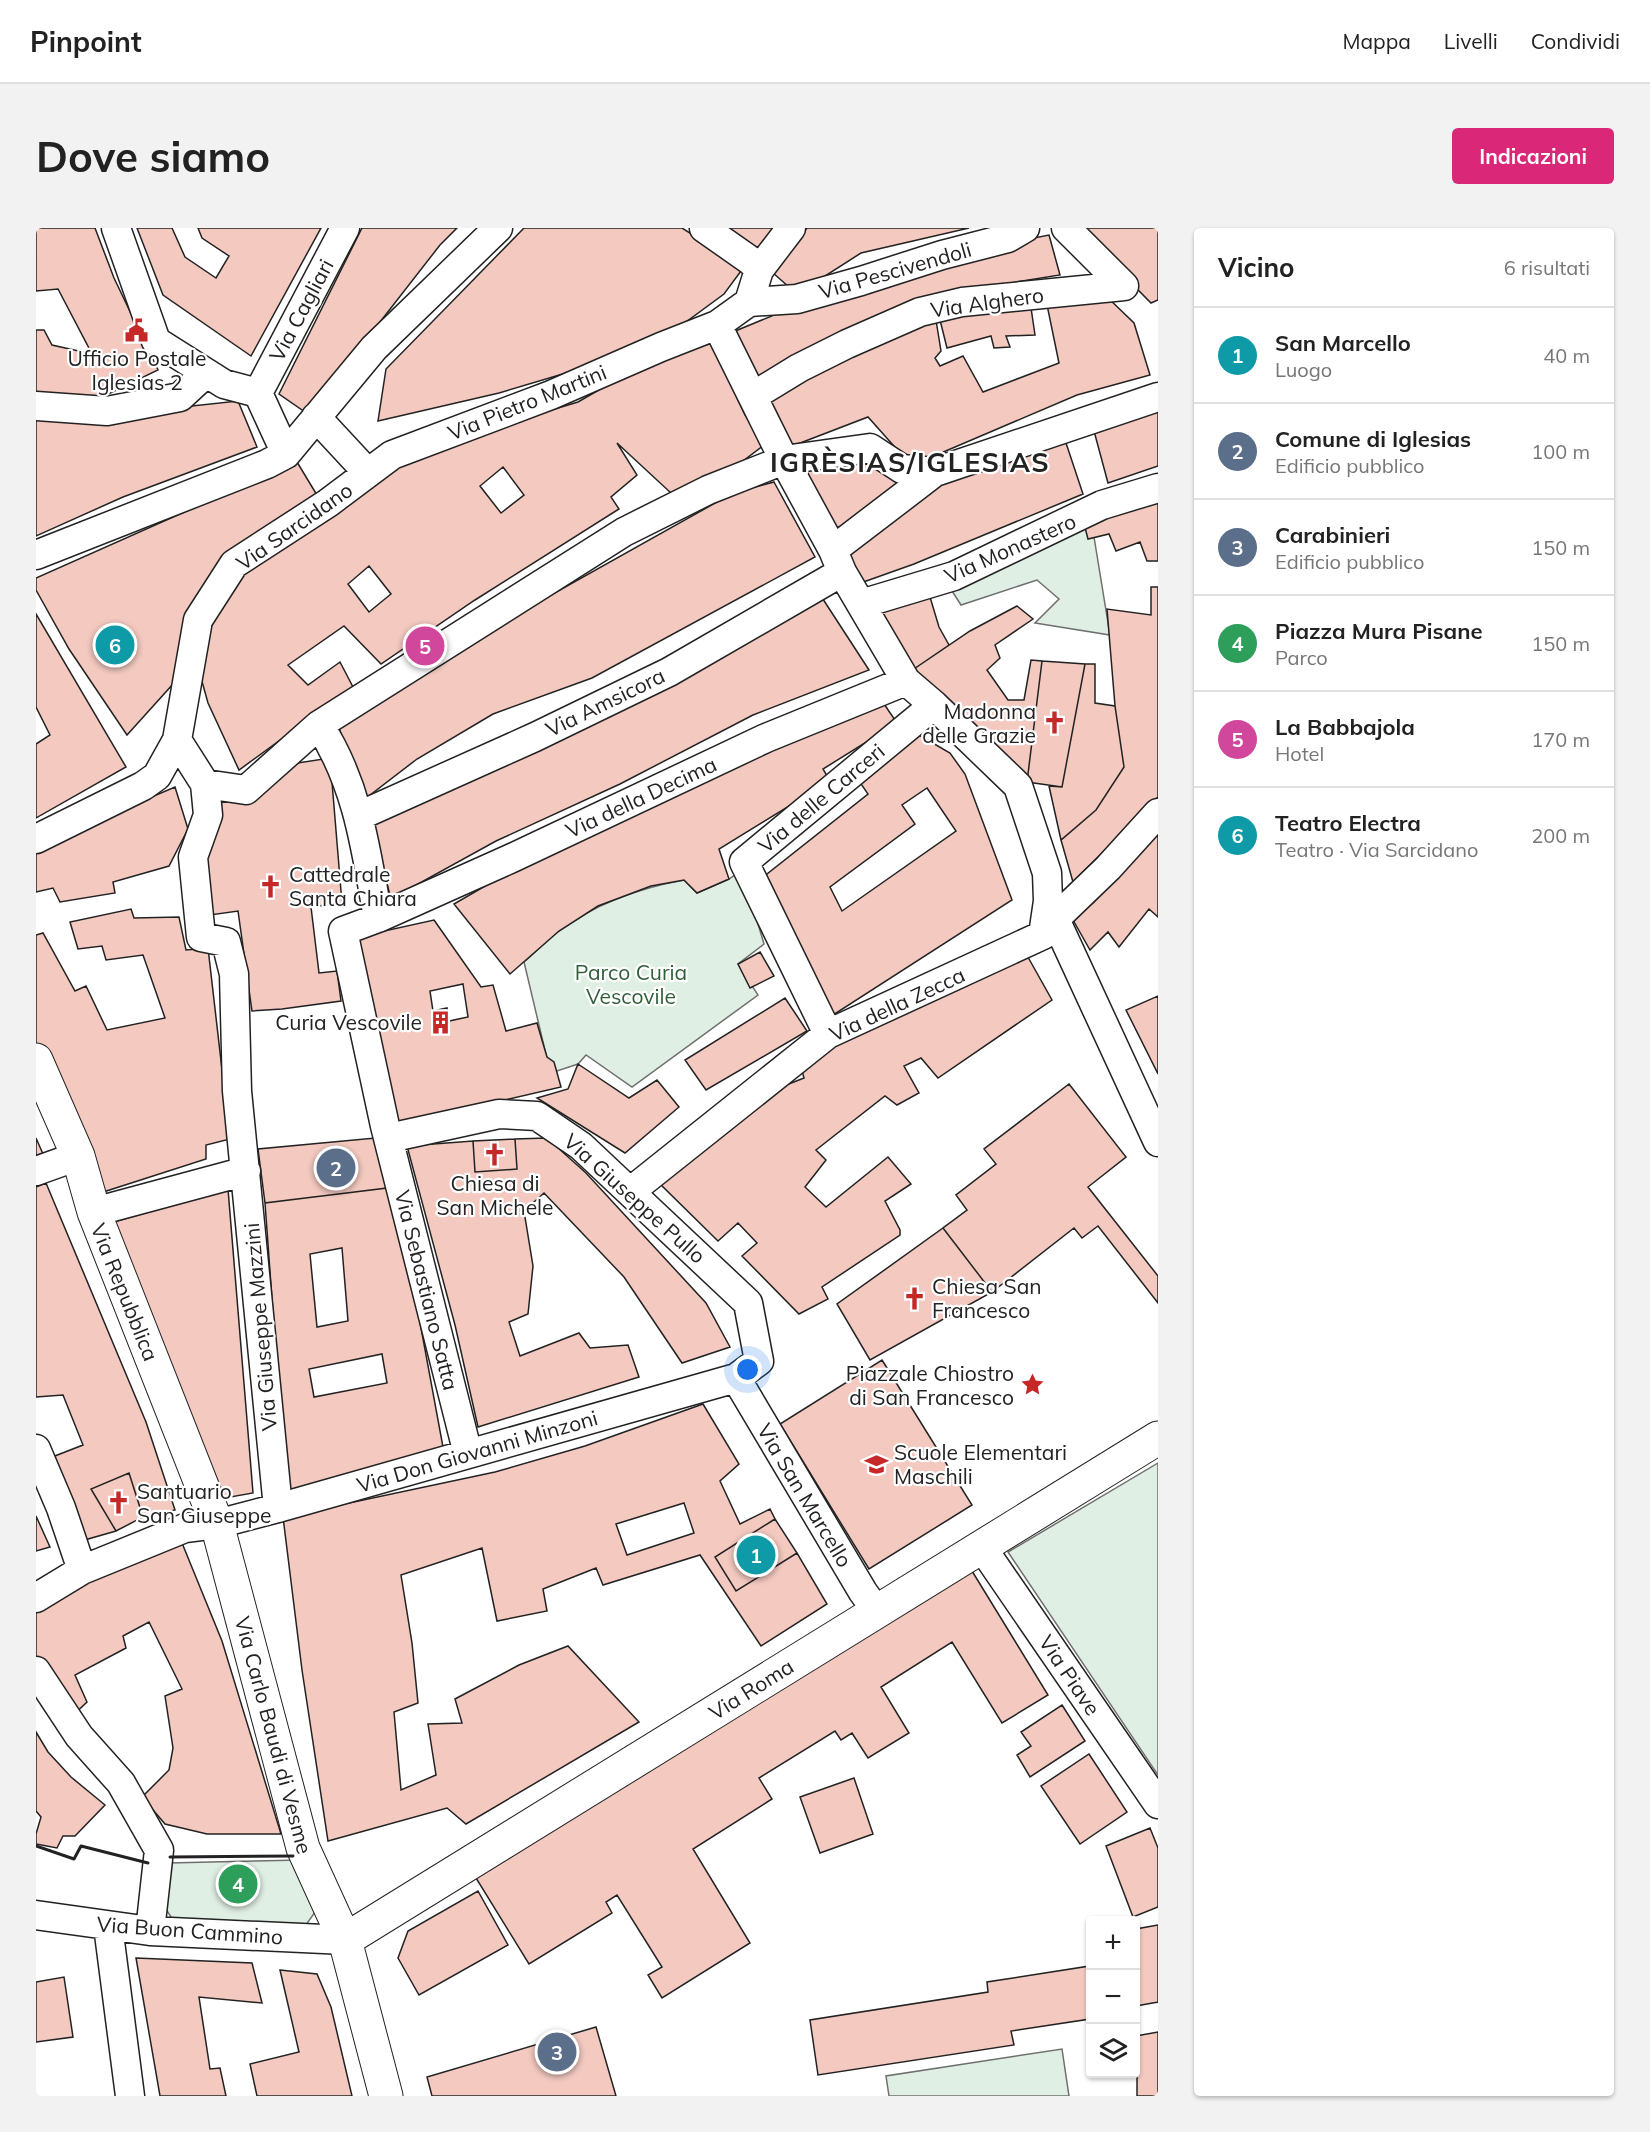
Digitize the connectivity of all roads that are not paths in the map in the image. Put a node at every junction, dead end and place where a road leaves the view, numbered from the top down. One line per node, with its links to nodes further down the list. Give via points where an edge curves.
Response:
1 (116, 228): 11 (street, via 156,341)
2 (345, 228): 12 (street, Via Cagliari)
3 (498, 228): 16 (street, via 374,348)
4 (704, 228): 8 (street)
5 (791, 228): 8 (street)
6 (1025, 228): 9 (street, Via Pescivendoli, via 1008,238 797,299)
7 (1066, 228): 13 (street, Via Alghero, via 1124,286 962,302 920,312 847,344)
8 (759, 264): 9 (street)
9 (749, 302): 10 (street, Via Pietro Martini)
10 (720, 332): 13 (street); 18 (street, Via Pietro Martini, via 661,347 551,395)
11 (206, 373): 12 (street, via 224,384); 15 (street, via 180,397 107,411)
12 (258, 393): 17 (street)
13 (753, 396): 19 (street)
14 (1158, 397): 20 (street)
15 (36, 406)
16 (316, 417): 17 (street); 21 (street)
17 (286, 454): 23 (street)
18 (392, 455): 21 (street, Via Sarcidano)
19 (784, 460): 20 (street, via 870,448 902,469); 24 (street); 28 (street, via 708,490 624,532)
20 (934, 472): 24 (street, Via Amsicora)
21 (368, 473): 29 (street, Via Sarcidano, via 234,564 198,620)
22 (1158, 488): 25 (street, Via Monastero, via 1102,505 954,576)
23 (36, 555)
24 (838, 561): 25 (street); 32 (street, Via Amsicora, via 669,672)
25 (861, 604): 26 (street)
26 (906, 681): 27 (street); 34 (street, Via della Decima, via 766,738)
27 (934, 705): 35 (street, via 1018,786 1047,873); 37 (street, Via delle Carceri, via 744,862)
28 (319, 725): 30 (street, via 246,790); 32 (street, via 335,750)
29 (177, 740): 30 (street); 33 (street, Via Sarcidano, via 157,776 143,786)
30 (205, 784): 42 (street, Via Giuseppe Mazzini, via 208,815 193,857 201,937 226,942 234,974 237,1090)
31 (1158, 813): 35 (street, Via della Zecca)
32 (359, 816): 34 (street)
33 (36, 839)
34 (378, 918): 36 (street, Via della Decima, via 343,931)
35 (1049, 927): 37 (street, Via della Zecca); 40 (street)
36 (360, 1012): 39 (street, Via Sebastiano Satta)
37 (828, 1034): 44 (street, Via della Zecca)
38 (36, 1060): 41 (main road, Via Repubblica)
39 (387, 1132): 44 (street, Via Giuseppe Pullo, via 499,1114 537,1116 581,1146); 49 (street, Via Sebastiano Satta)
40 (1158, 1142)
41 (78, 1156): 43 (street); 45 (main road, Via Repubblica)
42 (245, 1158): 45 (street); 50 (street, Via Giuseppe Mazzini)
43 (36, 1171)
44 (631, 1191): 46 (street, Via Giuseppe Pullo, via 748,1303 759,1361)
45 (94, 1212): 51 (main road, Via Repubblica)
46 (736, 1378): 49 (street, Via Don Giovanni Minzoni); 55 (street, Via San Marcello)
47 (1158, 1438): 52 (main road, Via Roma)
48 (36, 1449): 53 (street)
49 (468, 1454): 50 (street, Via Don Giovanni Minzoni)
50 (278, 1508): 51 (street, Via Don Giovanni Minzoni)
51 (217, 1524): 53 (street, Via Don Giovanni Minzoni, via 185,1528); 61 (main road, Via Carlo Baudi di Vesme, via 303,1848)
52 (981, 1546): 55 (main road, Via Roma); 57 (street, Via Piave)
53 (82, 1570): 54 (street, Via Don Giovanni Minzoni)
54 (36, 1598)
55 (876, 1610): 61 (main road, Via Roma)
56 (36, 1671): 60 (street, via 79,1736 122,1783 159,1850)
57 (1158, 1804)
58 (36, 1915): 59 (street, Via Buon Cammino)
59 (108, 1926): 60 (street, Via Buon Cammino); 64 (street)
60 (150, 1931): 61 (street, Via Buon Cammino)
61 (345, 1940): 65 (main road, Via Carlo Baudi di Vesme)
62 (1158, 2017): 63 (street)
63 (1140, 2020)
64 (129, 2096)
65 (386, 2096)

